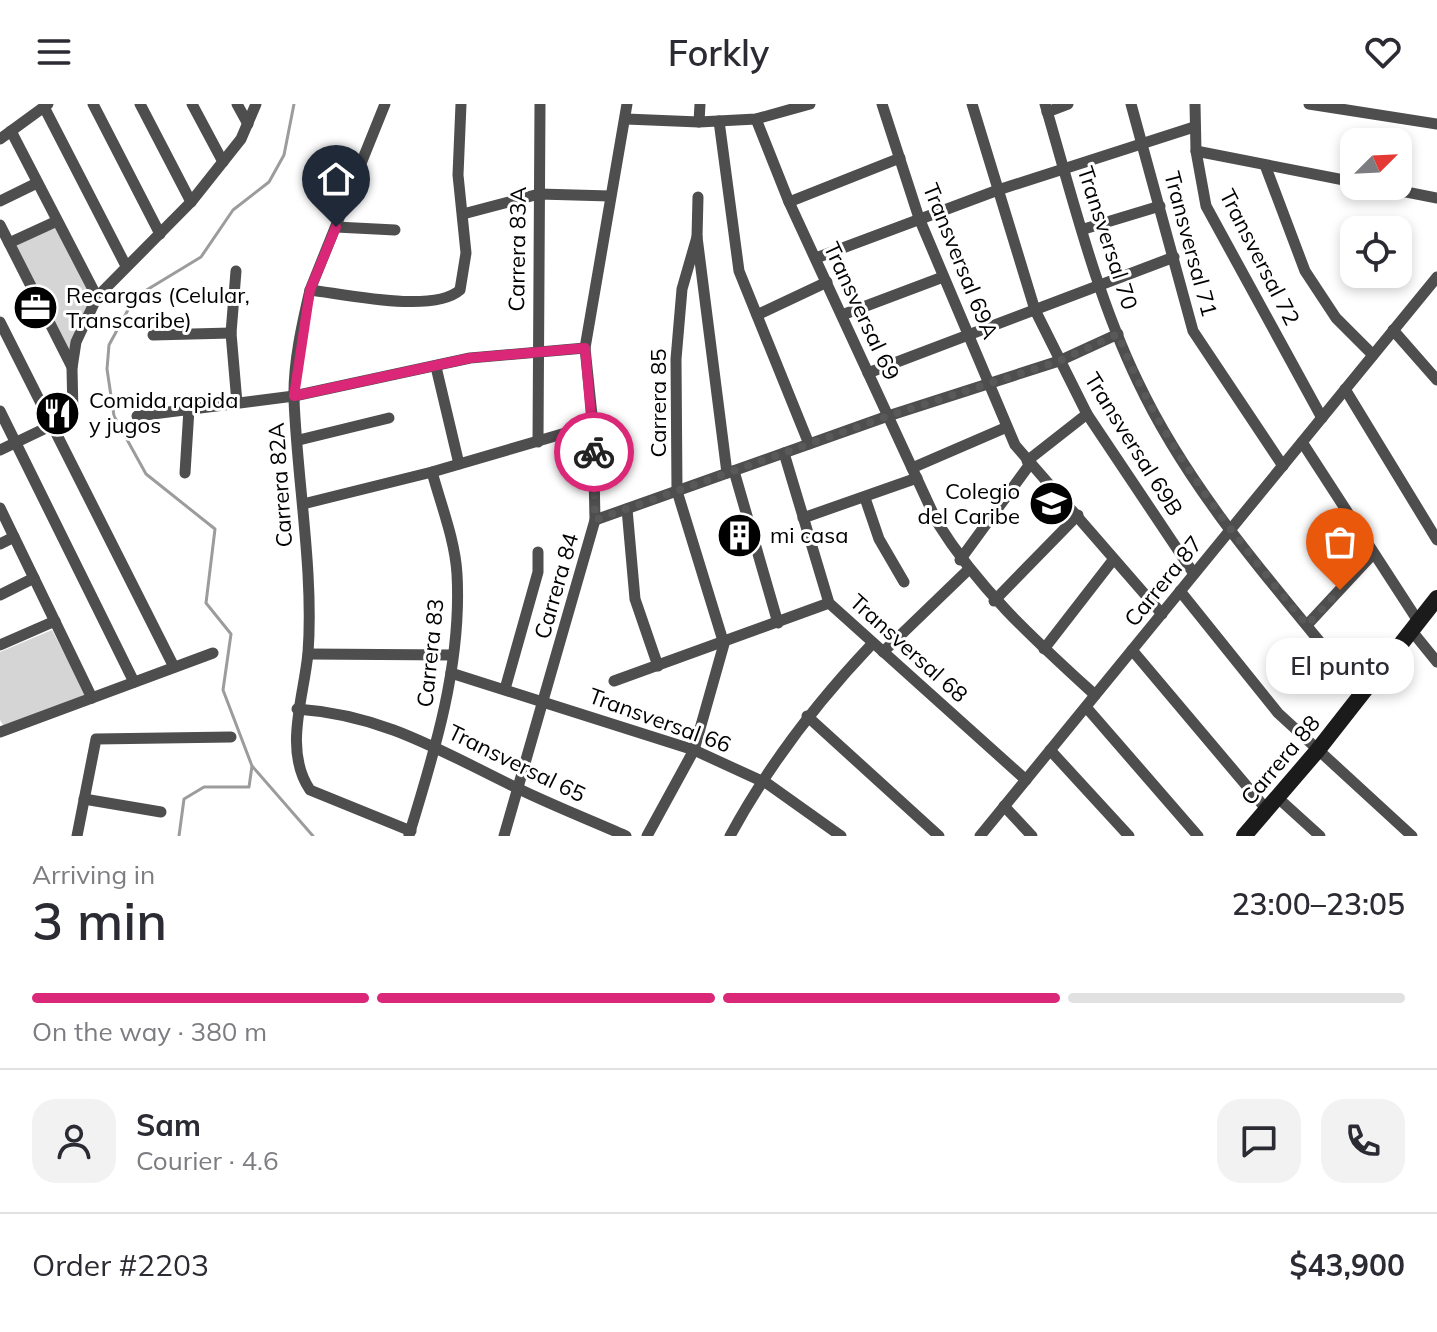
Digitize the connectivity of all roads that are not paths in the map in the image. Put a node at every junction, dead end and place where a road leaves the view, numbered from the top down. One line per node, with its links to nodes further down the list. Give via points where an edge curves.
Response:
1 (93, 104): 56 (street)
2 (140, 104): 46 (street)
3 (192, 104): 34 (street)
4 (237, 104): 26 (street)
5 (256, 104): 26 (street)
6 (385, 104): 53 (street, Carrera 82A)
7 (461, 104): 49 (street, via 458,175)
8 (540, 104): 41 (street, Carrera 83A)
9 (627, 104): 23 (street, Carrera 84)
10 (700, 104): 25 (street)
11 (810, 104): 22 (street)
12 (882, 104): 33 (street, Transversal 69A)
13 (972, 104): 39 (street, Transversal 69B)
14 (1068, 104): 20 (street)
15 (1131, 104): 31 (street, Transversal 71)
16 (1195, 104): 28 (street, Transversal 72)
17 (1309, 104): 18 (street)
18 (1322, 105): 21 (street)
19 (46, 106): 29 (street); 61 (street)
20 (1046, 108): 36 (street, Transversal 70)
21 (1390, 110): 27 (street)
22 (763, 113): 24 (street); 47 (street, Transversal 69)
23 (626, 119): 25 (street); 42 (street, Carrera 84)
24 (719, 121): 25 (street); 70 (street, via 739,271)
25 (699, 122)
26 (248, 124): 34 (street)
27 (1437, 124)
28 (1194, 127): 31 (street); 32 (street, Transversal 72)
29 (11, 131): 30 (street); 38 (street)
30 (0, 139)
31 (1143, 144): 36 (street); 48 (street, Transversal 71)
32 (1196, 151): 35 (street); 96 (street, Transversal 72, via 1206,206)
33 (900, 158): 47 (street); 50 (street, Transversal 69A)
34 (223, 162): 46 (street)
35 (1265, 165): 37 (street); 80 (street, via 1305,271 1336,318)
36 (1065, 168): 39 (street); 54 (street, Transversal 70)
37 (1340, 179)
38 (37, 183): 45 (street); 51 (street)
39 (998, 190): 50 (street); 69 (street, Transversal 69B)
40 (1412, 193): 44 (street)
41 (539, 194): 42 (street); 49 (street); 79 (street, Carrera 83A)
42 (610, 196): 78 (street, Carrera 84)
43 (698, 197): 57 (street)
44 (1437, 198)
45 (0, 201)
46 (191, 202): 56 (street)
47 (789, 202): 60 (street, Transversal 69)
48 (1160, 206): 54 (street); 59 (street, Transversal 71)
49 (463, 214): 67 (street, via 466,253 460,290 429,300 398,301)
50 (919, 218): 60 (street); 63 (street, Transversal 69A)
51 (57, 221): 58 (street); 68 (street)
52 (0, 225): 58 (street)
53 (336, 227): 55 (street); 67 (street, Carrera 82A)
54 (1084, 229): 66 (street, Transversal 70)
55 (395, 230)
56 (160, 234): 61 (street)
57 (697, 237): 111 (street); 114 (street, Carrera 85, via 682,289 676,359)
58 (9, 243): 83 (street)
59 (1174, 257): 66 (street); 109 (street, Transversal 71, via 1193,331)
60 (816, 258): 65 (street, Transversal 69)
61 (126, 266): 68 (street)
62 (236, 271): 74 (street)
63 (943, 277): 71 (street); 75 (street, Transversal 69A)
64 (1437, 277): 73 (street, Carrera 87)
65 (827, 282): 70 (street); 71 (street, Transversal 69)
66 (1101, 286): 69 (street); 76 (street, Transversal 70)
67 (310, 290): 88 (street, Carrera 82A)
68 (97, 297): 83 (street, via 76,342)
69 (1035, 310): 75 (street); 81 (street, Transversal 69B)
70 (757, 315): 104 (street)
71 (842, 315): 84 (street, Transversal 69)
72 (0, 322): 98 (street)
73 (1393, 330): 80 (street, Carrera 87); 85 (street)
74 (231, 333): 77 (street); 89 (street)
75 (968, 334): 84 (street); 86 (street, Transversal 69A)
76 (1118, 334): 81 (street); 122 (street, Transversal 70, via 1163,427)
77 (153, 335)
78 (585, 348): 79 (street); 97 (street, Carrera 84)
79 (535, 351): 82 (street); 102 (street, Carrera 83A)
80 (1373, 355): 87 (street, Carrera 87)
81 (1059, 361): 86 (street); 92 (street, Transversal 69B)
82 (436, 367): 88 (street); 108 (street)
83 (72, 368): 98 (street, via 75,412)
84 (868, 373): 94 (street, Transversal 69)
85 (1437, 380)
86 (988, 385): 94 (street); 99 (street, Transversal 69A)
87 (1345, 389): 96 (street, Carrera 87); 124 (street)
88 (294, 396): 89 (street); 100 (street, Carrera 82A)
89 (237, 403): 90 (street)
90 (189, 409): 93 (street); 112 (street)
91 (0, 411): 101 (street)
92 (1087, 414): 107 (street); 131 (street, Transversal 69B)
93 (137, 416)
94 (888, 416): 104 (street); 113 (street, Transversal 69)
95 (389, 418): 100 (street)
96 (1322, 418): 103 (street, Carrera 87)
97 (593, 425): 102 (street); 121 (street, Carrera 84)
98 (51, 426): 101 (street); 155 (street)
99 (1007, 427): 107 (street, Transversal 69A); 113 (street)
100 (299, 440): 116 (street, Carrera 82A)
101 (16, 442): 105 (street); 158 (street)
102 (538, 442): 108 (street)
103 (1302, 442): 109 (street, Carrera 87); 127 (street)
104 (809, 444): 106 (street)
105 (0, 450)
106 (784, 453): 111 (street); 120 (street)
107 (1029, 462): 119 (street, Transversal 69A); 128 (street)
108 (459, 464): 110 (street)
109 (1283, 466): 122 (street, Carrera 87)
110 (432, 472): 116 (street); 152 (street, Carrera 83, via 457,574)
111 (731, 472): 114 (street); 141 (street)
112 (185, 473)
113 (914, 473): 115 (street); 128 (street, Transversal 69)
114 (677, 491): 118 (street); 144 (street, Carrera 85)
115 (865, 498): 120 (street); 133 (street, via 879,539)
116 (303, 504): 151 (street, Carrera 82A)
117 (0, 508): 123 (street)
118 (627, 509): 121 (street); 154 (street, via 635,599)
119 (1078, 515): 129 (street, Transversal 69A); 137 (street)
120 (803, 518): 138 (street)
121 (595, 520): 163 (street, Carrera 84)
122 (1230, 530): 131 (street, Carrera 87); 142 (street, Transversal 70)
123 (14, 537): 125 (street); 132 (street)
124 (1437, 540)
125 (0, 544)
126 (538, 552): 159 (street, via 538,572)
127 (1373, 554): 142 (street); 143 (street)
128 (960, 560): 130 (street, Transversal 69)
129 (1113, 560): 139 (street, Transversal 69A); 147 (street)
130 (968, 570): 137 (street, Transversal 69); 149 (street)
131 (1194, 574): 134 (street, Carrera 87)
132 (34, 578): 135 (street); 140 (street)
133 (904, 582)
134 (1180, 591): 139 (street, Carrera 87); 172 (street, via 1278,713)
135 (0, 595)
136 (1437, 598): 143 (street, Carrera 88)
137 (994, 601): 147 (street, Transversal 69)
138 (829, 603): 141 (street, Transversal 68); 145 (street, Transversal 68)
139 (1162, 614): 148 (street, Carrera 87)
140 (55, 621): 146 (street); 162 (street)
141 (778, 623): 144 (street, Transversal 68)
142 (1307, 625): 160 (street, Transversal 70)
143 (1415, 626): 153 (street); 160 (street, Carrera 88)
144 (724, 644): 154 (street, Transversal 68); 170 (street)
145 (872, 644): 149 (street, Transversal 68); 166 (street)
146 (0, 645)
147 (1044, 649): 161 (street, Transversal 69)
148 (1132, 650): 161 (street, Carrera 87); 177 (street)
149 (883, 652): 174 (street, Transversal 68)
150 (213, 653): 155 (street)
151 (308, 654): 152 (street); 165 (street, Carrera 82A)
152 (452, 655): 156 (street, Carrera 83)
153 (1437, 662)
154 (658, 666): 157 (street, Transversal 68)
155 (174, 667): 158 (street)
156 (451, 673): 159 (street, Transversal 66); 169 (street, Carrera 83)
157 (614, 681)
158 (134, 682): 162 (street)
159 (505, 689): 163 (street, Transversal 66)
160 (1362, 693): 172 (street, Carrera 88)
161 (1095, 695): 164 (street, Carrera 87)
162 (92, 698): 167 (street)
163 (544, 701): 170 (street, Transversal 66); 175 (street, Carrera 84)
164 (1086, 707): 171 (street, Carrera 87); 191 (street)
165 (297, 709): 169 (street, Transversal 65, via 341,712); 180 (street, Carrera 82A, via 305,781 318,794)
166 (807, 716): 173 (street); 187 (street)
167 (0, 732)
168 (231, 737): 176 (street, via 96,739)
169 (436, 745): 175 (street, Transversal 65); 180 (street, Carrera 83)
170 (694, 750): 173 (street, Transversal 66); 184 (street)
171 (1050, 750): 174 (street, Carrera 87); 190 (street)
172 (1317, 751): 177 (street, Carrera 88); 194 (street)
173 (760, 780): 185 (street); 186 (street, Transversal 66)
174 (1026, 780): 178 (street, Carrera 87)
175 (519, 789): 182 (street, Carrera 84); 183 (street, Transversal 65)
176 (84, 799): 179 (street); 181 (street)
177 (1272, 804): 192 (street, Carrera 88); 193 (street)
178 (1004, 806): 188 (street, Carrera 87); 189 (street)
179 (161, 812)
180 (410, 833)
181 (77, 836)
182 (504, 836)
183 (626, 836)
184 (647, 836)
185 (730, 836)
186 (841, 836)
187 (939, 836)
188 (980, 836)
189 (1032, 836)
190 (1129, 836)
191 (1198, 836)
192 (1244, 836)
193 (1320, 836)
194 (1412, 836)

